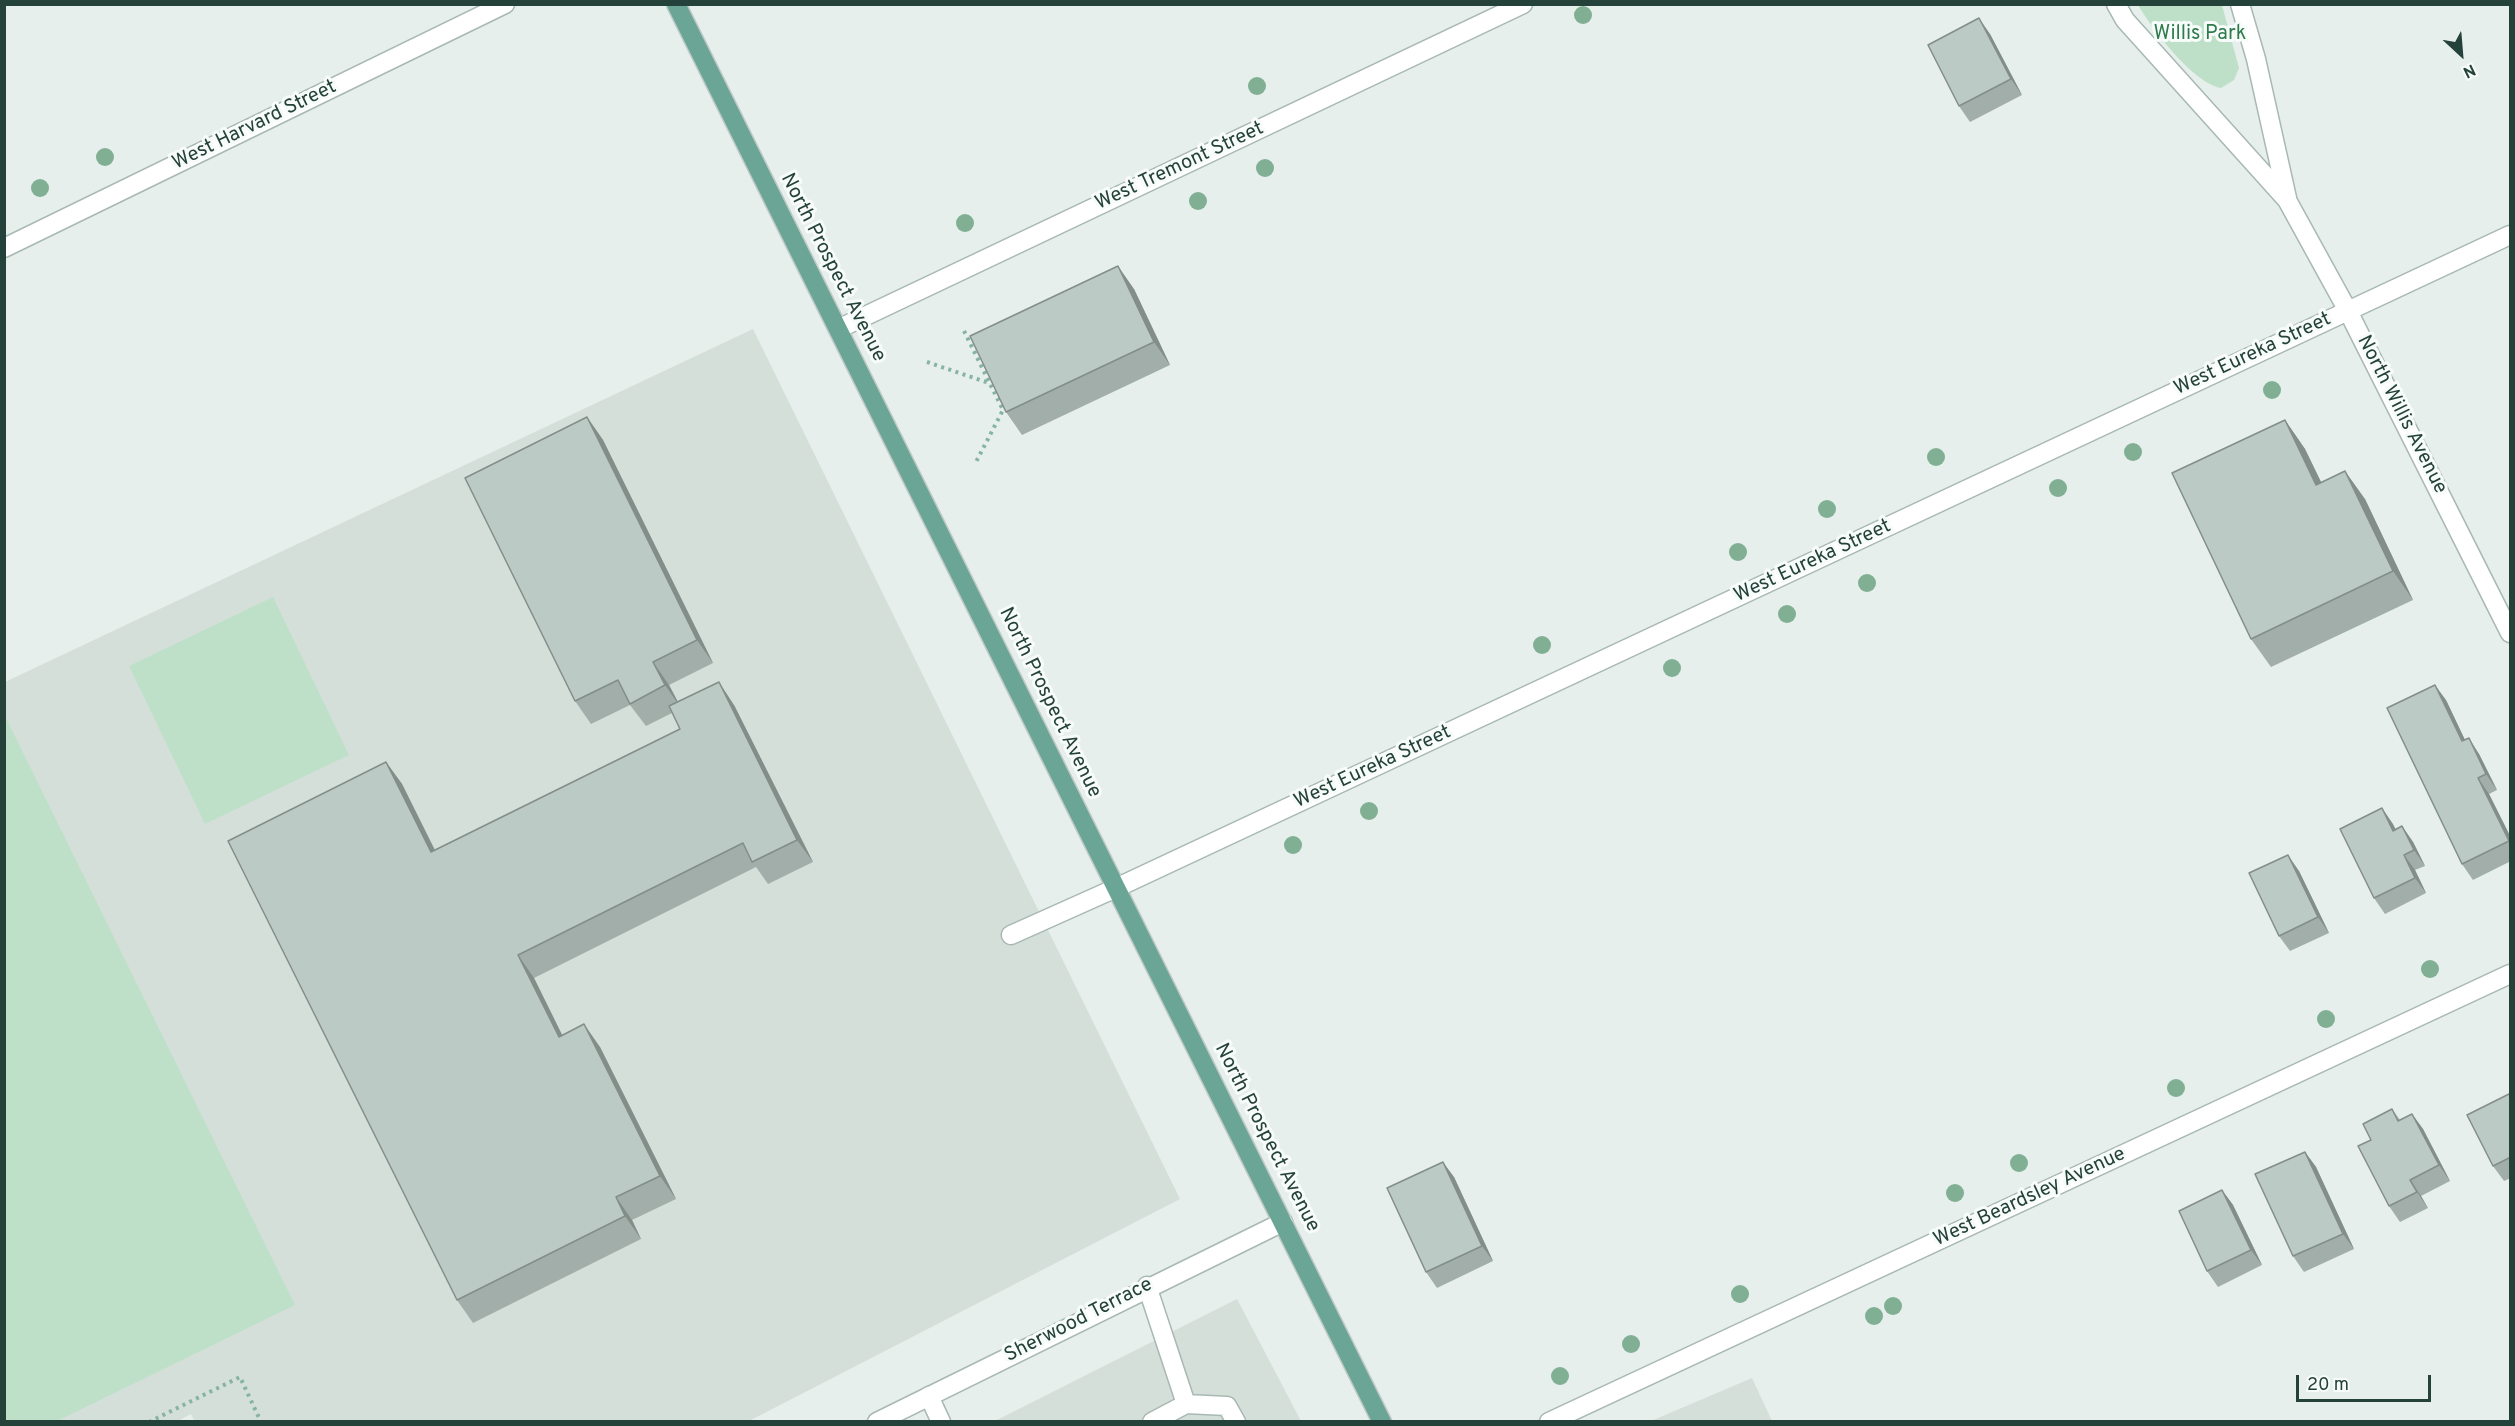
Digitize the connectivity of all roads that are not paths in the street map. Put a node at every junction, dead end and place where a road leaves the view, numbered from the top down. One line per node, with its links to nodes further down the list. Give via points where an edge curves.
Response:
1 (505, 4): 8 (street, West Harvard Street)
2 (676, 4): 10 (main road, North Prospect Avenue)
3 (1523, 4): 10 (street, West Tremont Street)
4 (2116, 4): 6 (street, North Willis Avenue, via 2125,20)
5 (2240, 4): 6 (street, North Willis Avenue)
6 (2287, 200): 9 (street, North Willis Avenue)
7 (2511, 235): 9 (street, West Eureka Street)
8 (4, 248)
9 (2348, 311): 11 (street, North Willis Avenue); 12 (street, West Eureka Street)
10 (838, 329): 12 (main road, North Prospect Avenue)
11 (2511, 633)
12 (1116, 888): 13 (street, West Eureka Street); 15 (main road, North Prospect Avenue)
13 (1011, 935)
14 (2511, 974): 24 (street, West Beardsley Avenue)
15 (1283, 1222): 16 (street, Sherwood Terrace); 23 (main road, North Prospect Avenue)
16 (1147, 1286): 17 (street, Sherwood Terrace); 18 (street)
17 (929, 1396): 19 (street, Sherwood Terrace); 20 (street)
18 (1186, 1404): 21 (street); 22 (street, via 1227,1406)
19 (877, 1422)
20 (941, 1422)
21 (1152, 1422)
22 (1236, 1422)
23 (1382, 1422)
24 (1549, 1422)

